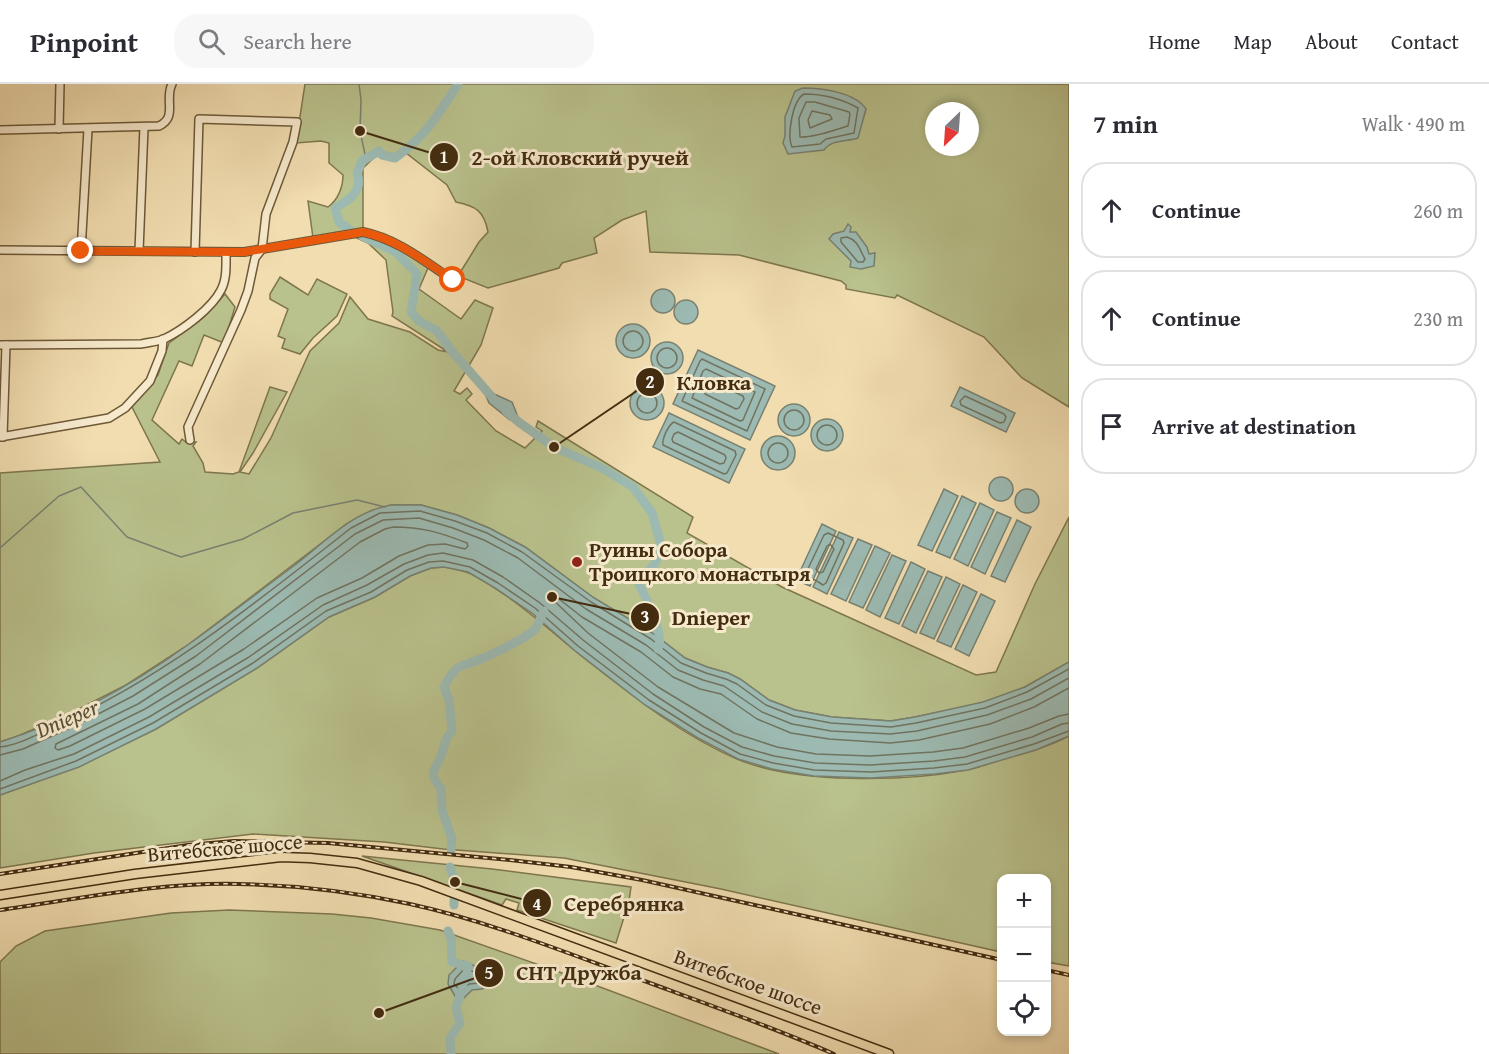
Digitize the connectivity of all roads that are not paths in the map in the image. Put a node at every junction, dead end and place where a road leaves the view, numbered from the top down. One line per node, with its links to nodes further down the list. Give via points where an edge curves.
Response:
1 (60, 84): 4 (street)
2 (172, 84): 3 (street, via 166,123)
3 (144, 127): 5 (street); 10 (street)
4 (59, 129): 5 (street); 6 (street)
5 (88, 129): 9 (street)
6 (0, 130)
7 (262, 249): 11 (street, via 266,214 297,122 199,119); 12 (street); 13 (street, via 363,232 399,245); 18 (street, via 255,258 241,310 189,427)
8 (0, 250): 9 (street)
9 (81, 251): 10 (street)
10 (139, 251): 11 (street)
11 (195, 252): 12 (street)
12 (226, 252): 14 (street, via 226,272 215,300 199,316)
13 (453, 280)
14 (163, 339): 15 (street, via 141,344); 17 (street, via 150,381 125,408 109,418)
15 (3, 345): 16 (street)
16 (2, 377): 17 (street)
17 (1, 437)
18 (190, 440)
19 (0, 895): 20 (main road, Витебское шоссе, via 281,857 357,863 421,881)
20 (889, 1054)

